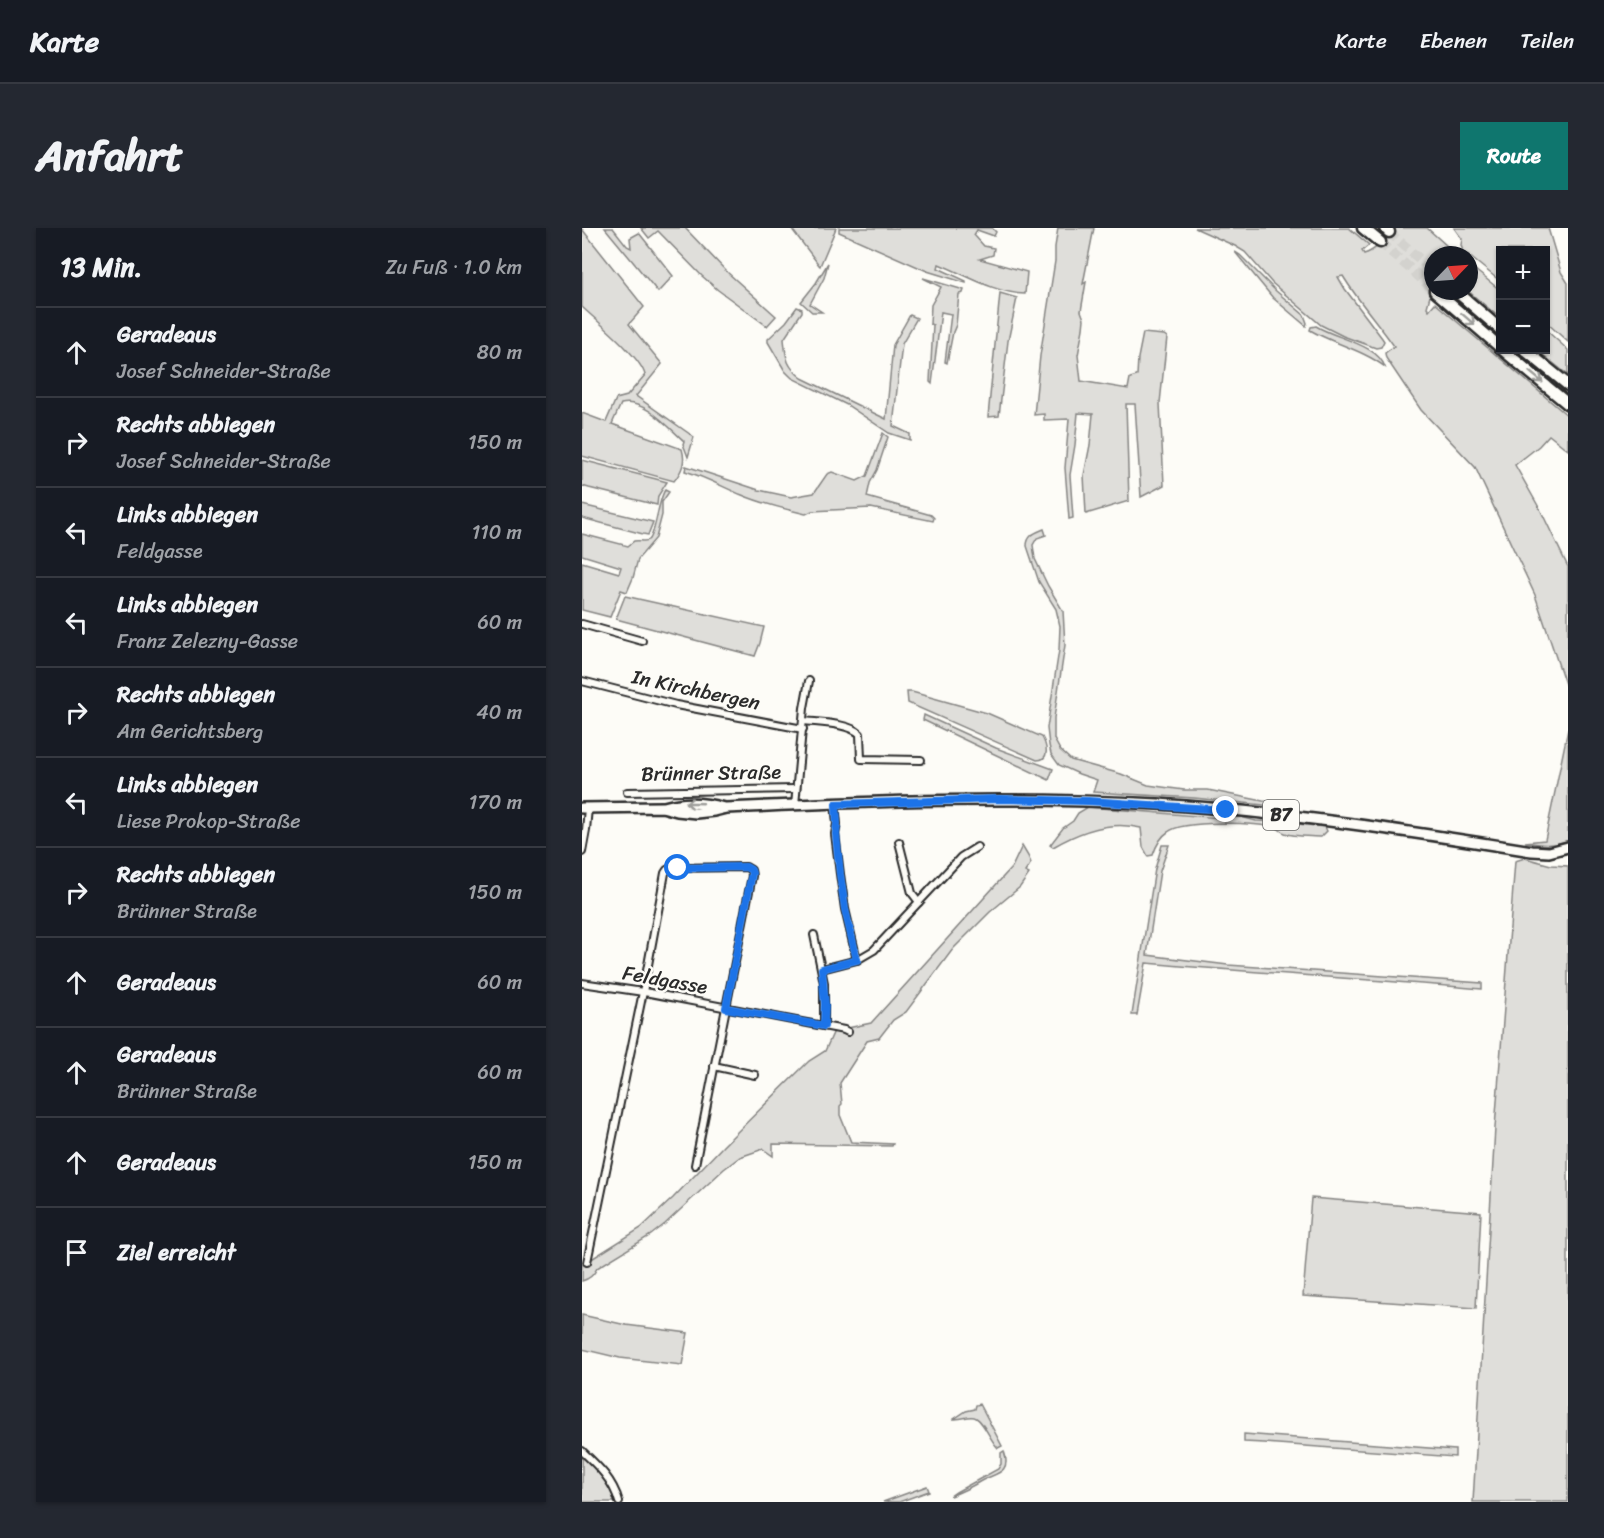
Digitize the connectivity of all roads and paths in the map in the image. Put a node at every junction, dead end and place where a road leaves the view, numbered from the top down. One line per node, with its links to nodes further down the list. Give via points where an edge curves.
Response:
1 (1363, 228): 2 (highway)
2 (1380, 242)
3 (1446, 300): 6 (highway, one-way to 6)
4 (1466, 300): 5 (highway)
5 (1496, 326)
6 (1496, 343)
7 (1509, 354): 10 (highway, one-way to 10)
8 (1530, 354): 9 (highway)
9 (1568, 385)
10 (1568, 404)
11 (582, 624): 12 (street)
12 (642, 641)
13 (582, 681): 16 (street, In Kirchbergen, via 676,705)
14 (809, 681): 15 (street, Brünner Straße)
15 (804, 721): 16 (street, Brünner Straße); 17 (street, via 858,731 861,759)
16 (803, 729): 18 (street, Brünner Straße)
17 (921, 760)
18 (796, 789): 19 (street, Brünner Straße); 21 (street, Brünner Straße)
19 (627, 792)
20 (836, 804): 21 (main road, Brünner Straße / B7); 25 (main road, Brünner Straße / B7, via 976,799 1088,801 1299,817 1532,851); 29 (street, via 840,874)
21 (795, 805): 22 (main road, Brünner Straße / B7, via 696,813 662,807)
22 (585, 808): 26 (street)
23 (899, 842): 27 (street, via 912,893)
24 (977, 847): 27 (street, via 964,854)
25 (1568, 847)
26 (582, 852)
27 (920, 902): 29 (street, via 874,950)
28 (814, 935): 30 (street)
29 (857, 960): 30 (street)
30 (822, 969): 34 (street)
31 (582, 983): 32 (street, Feldgasse)
32 (643, 992): 33 (street, Feldgasse); 33 (street, via 667,870 746,867 752,876); 39 (street)
33 (726, 1008): 34 (street, Feldgasse); 36 (street)
34 (824, 1026): 35 (street, Feldgasse)
35 (848, 1032)
36 (714, 1066): 37 (street); 38 (street)
37 (755, 1075)
38 (695, 1165)
39 (587, 1262)
40 (582, 1450): 41 (street, via 607,1476)
41 (619, 1502)

